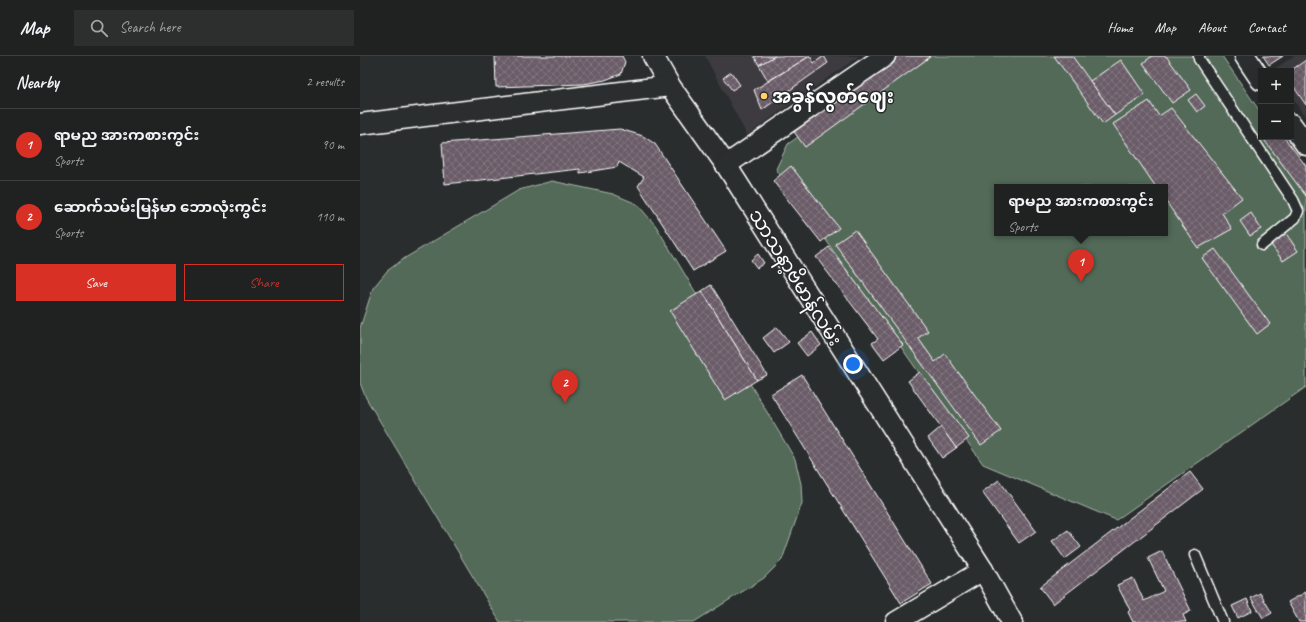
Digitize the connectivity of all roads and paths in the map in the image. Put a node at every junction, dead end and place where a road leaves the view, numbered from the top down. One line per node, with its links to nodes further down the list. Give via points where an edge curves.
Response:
1 (653, 56): 6 (street, သာသနာ့ဗိမာန်လမ်း)
2 (885, 56): 10 (street)
3 (1200, 56): 11 (lane, via 1199,60 1298,211 1295,218)
4 (1245, 56): 5 (street)
5 (1258, 76)
6 (670, 86): 7 (street); 10 (street, သာသနာ့ဗိမာန်လမ်း)
7 (360, 124)
8 (1294, 128): 9 (street)
9 (1306, 146)
10 (726, 165): 13 (street, သာသနာ့ဗိမာန်လမ်း)
11 (1262, 245)
12 (1195, 556): 16 (lane)
13 (983, 570): 14 (street); 15 (street, သာသနာ့ဗိမာန်လမ်း)
14 (896, 622)
15 (1012, 622)
16 (1223, 622)

